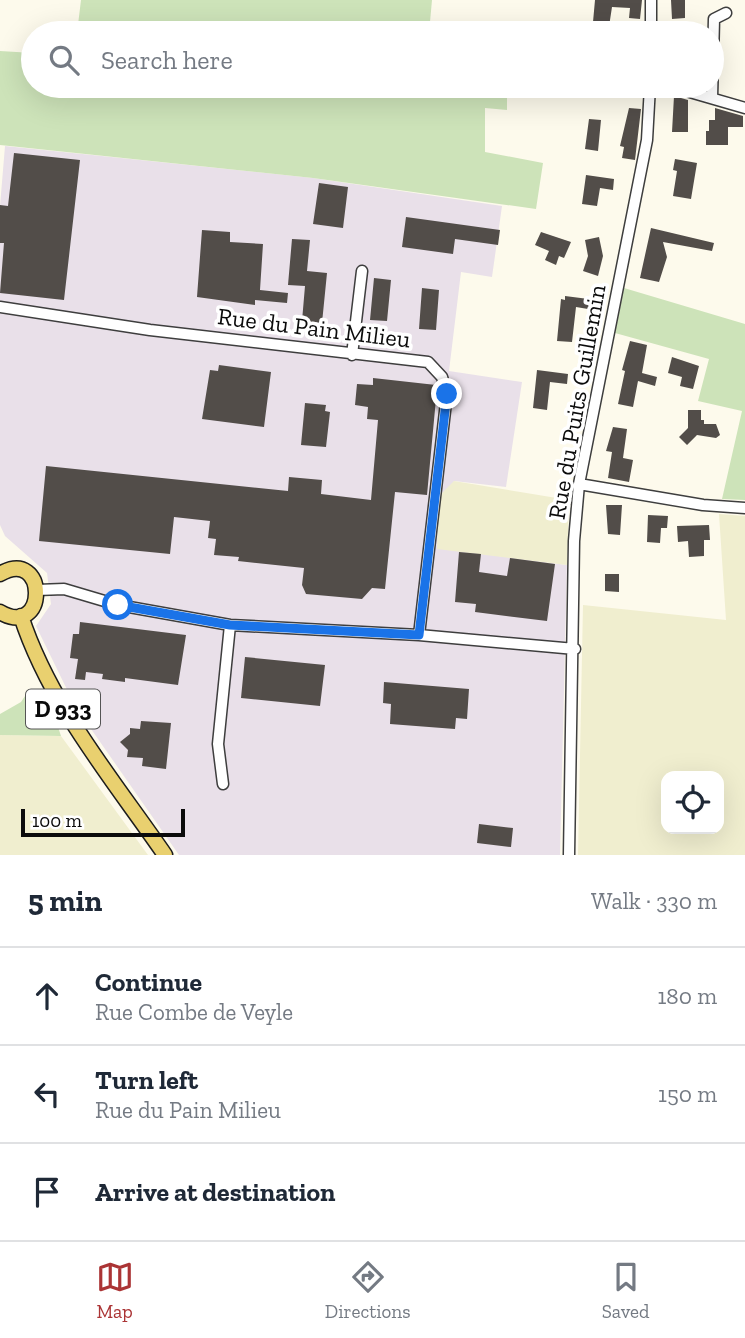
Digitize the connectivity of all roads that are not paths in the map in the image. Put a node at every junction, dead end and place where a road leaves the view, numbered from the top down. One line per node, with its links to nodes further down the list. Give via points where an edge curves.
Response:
1 (651, 0): 3 (street)
2 (726, 13): 4 (street)
3 (651, 21)
4 (715, 21)
5 (649, 98): 11 (street, Rue du Puits Guillemin, via 647,140)
6 (712, 98): 7 (street)
7 (745, 108)
8 (362, 271): 10 (street)
9 (0, 307): 10 (street, Rue du Pain Milieu)
10 (352, 355): 18 (street, Rue du Pain Milieu, via 428,362 442,377 447,394)
11 (579, 484): 12 (street); 19 (street, Rue du Puits Guillemin, via 574,541)
12 (745, 508)
13 (2, 568): 14 (main road, via 30,575)
14 (37, 590): 16 (main road, via 34,606); 17 (street, via 64,589 118,605)
15 (0, 612): 16 (main road)
16 (21, 616): 21 (main road, D 933, via 33,653 62,706)
17 (230, 625): 18 (street); 20 (street, via 218,744)
18 (419, 635): 19 (street)
19 (575, 649): 22 (street, Rue du Puits Guillemin)
20 (223, 784)
21 (165, 855)
22 (569, 855)

